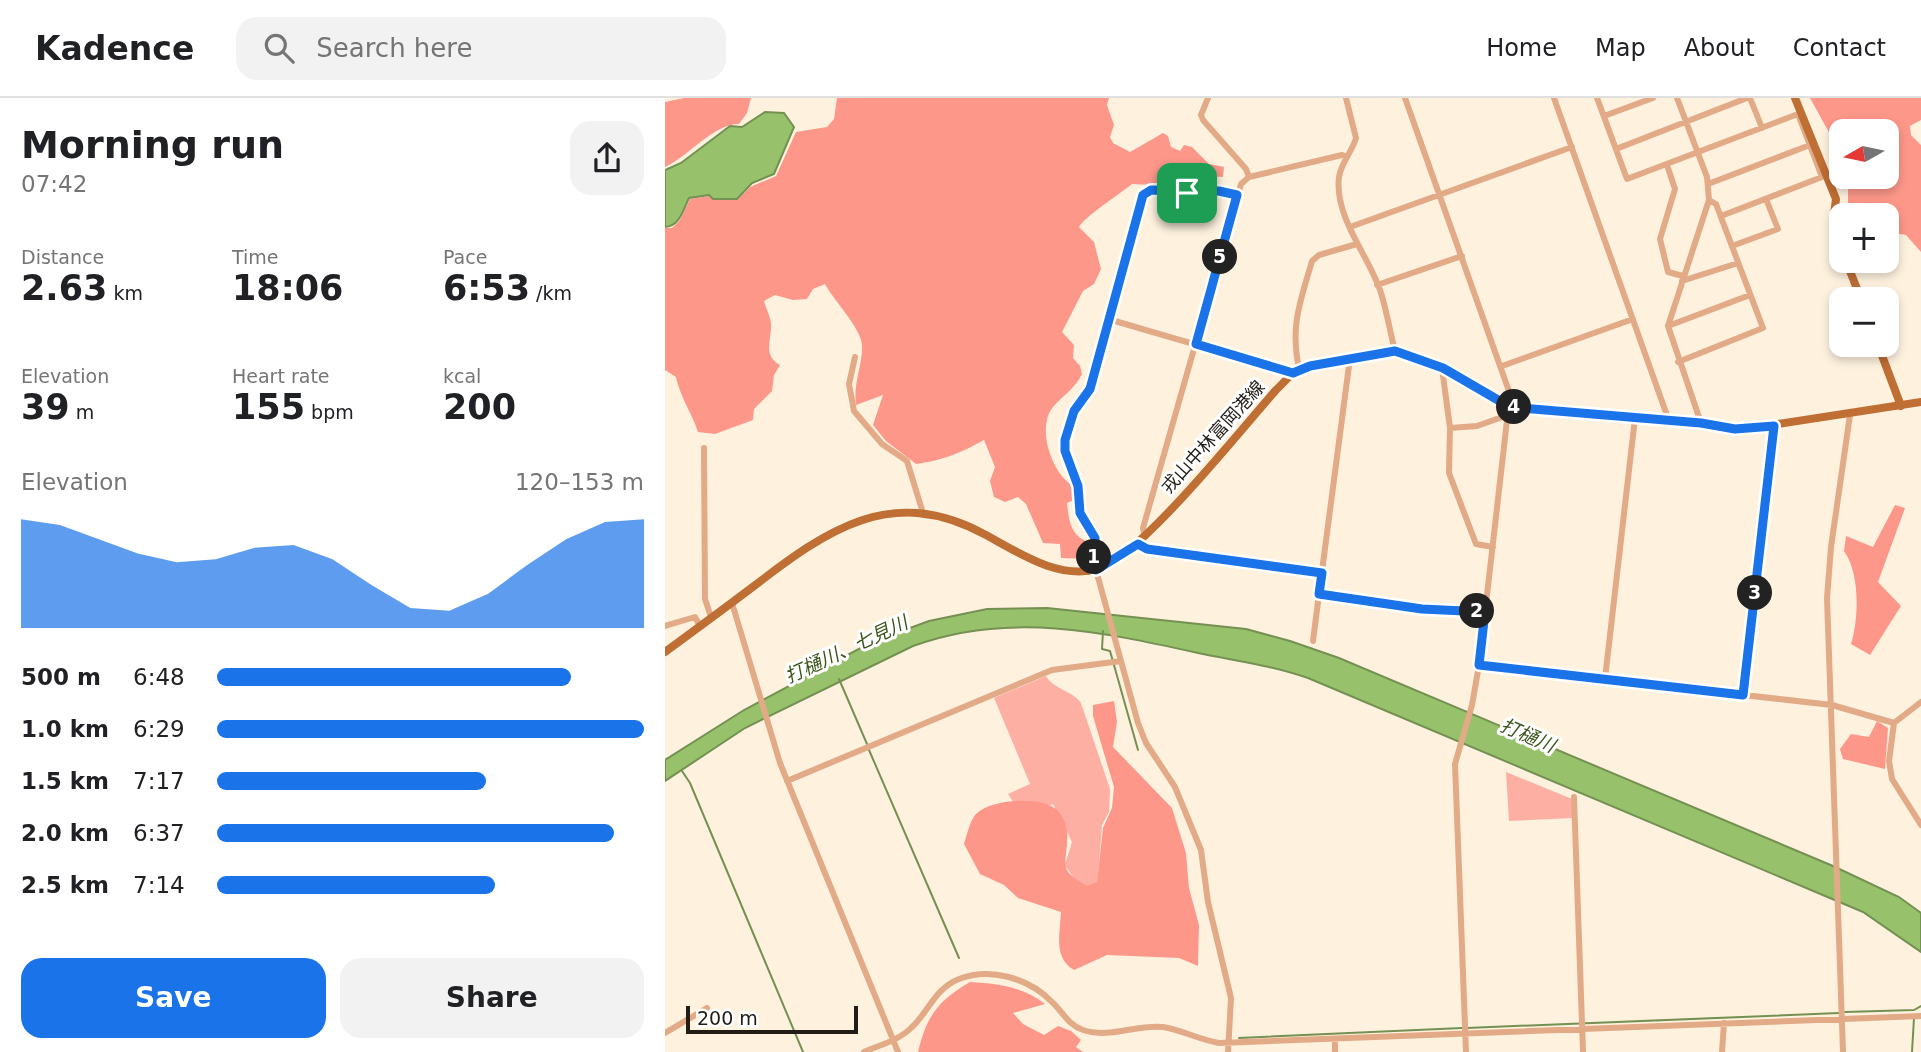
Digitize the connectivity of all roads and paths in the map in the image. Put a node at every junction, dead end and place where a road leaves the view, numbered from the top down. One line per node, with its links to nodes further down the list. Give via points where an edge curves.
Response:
1 (1208, 98): 21 (street, via 1203,120)
2 (1346, 98): 19 (street, via 1356,138)
3 (1405, 98): 23 (street)
4 (1554, 98): 16 (street)
5 (1597, 98): 12 (street)
6 (1653, 98): 12 (street)
7 (1677, 98): 13 (street)
8 (1719, 98): 11 (street)
9 (1749, 98): 11 (street); 14 (street)
10 (1795, 98): 27 (main road)
11 (1722, 107): 13 (street)
12 (1604, 116): 17 (street)
13 (1686, 121): 17 (street); 18 (street)
14 (1762, 128): 15 (street, via 1798,114); 18 (street)
15 (1810, 145): 22 (street); 25 (street, via 1822,177)
16 (1572, 147): 23 (street); 38 (street)
17 (1616, 149): 20 (street, via 1627,179)
18 (1697, 152): 20 (street); 22 (street)
19 (1347, 157): 21 (street); 29 (street, via 1339,180)
20 (1667, 164): 34 (street, via 1675,195 1660,241 1668,272)
21 (1249, 177): 24 (street)
22 (1708, 184): 26 (street)
23 (1440, 194): 29 (street); 32 (street)
24 (1237, 195): 37 (street, via 1145,191); 40 (street)
25 (1766, 199): 28 (street); 31 (street, via 1778,229)
26 (1709, 200): 28 (street); 34 (street)
27 (1836, 203)
28 (1721, 216): 31 (street)
29 (1350, 227): 30 (street)
30 (1357, 244): 35 (street); 48 (street, via 1312,261 1295,323)
31 (1732, 246): 33 (street)
32 (1462, 256): 35 (street); 46 (street)
33 (1738, 263): 34 (street); 36 (street)
34 (1682, 279): 39 (street)
35 (1377, 285): 41 (street)
36 (1750, 295): 39 (street); 45 (street, via 1763,328)
37 (1108, 319): 40 (street); 62 (street, via 1090,389 1074,411 1065,440 1080,513 1095,538)
38 (1633, 319): 46 (street); 54 (street)
39 (1668, 326): 45 (street)
40 (1196, 344): 48 (street); 60 (street)
41 (1395, 351): 44 (main road); 47 (main road)
42 (855, 357): 59 (street, via 849,384 854,411 881,444 907,461)
43 (1883, 357): 50 (main road)
44 (1350, 358): 48 (main road); 63 (street)
45 (1678, 362): 55 (street)
46 (1502, 366): 51 (street, via 1509,384)
47 (1443, 368): 51 (main road); 57 (street)
48 (1296, 371): 60 (main road, 戎山中林富岡港線)
49 (1921, 402): 50 (main road)
50 (1901, 406): 52 (main road)
51 (1509, 411): 53 (main road); 57 (street, via 1477,426); 61 (street)
52 (1850, 415): 56 (main road); 77 (street, via 1828,567)
53 (1635, 418): 54 (main road); 74 (street)
54 (1669, 421): 55 (main road)
55 (1701, 423): 56 (main road, via 1735,429)
56 (1774, 426): 75 (street)
57 (1450, 428): 61 (street, via 1448,473 1476,544)
58 (704, 448): 67 (street, via 705,599)
59 (923, 513): 62 (main road, via 971,527 1045,565); 65 (main road, via 879,515 837,528)
60 (1141, 540): 62 (main road, 戎山中林富岡港線); 63 (street, via 1147,549)
61 (1493, 547): 66 (street)
62 (1096, 570): 72 (street)
63 (1322, 573): 64 (street)
64 (1319, 594): 66 (street, via 1422,609); 70 (street)
65 (732, 603): 67 (main road); 79 (street)
66 (1485, 612): 73 (street)
67 (711, 617): 69 (main road)
68 (665, 625): 69 (street, via 695,617)
69 (700, 626): 71 (main road)
70 (1313, 641)
71 (665, 652)
72 (1121, 661): 79 (street, via 1052,670); 91 (street, via 1141,732 1175,787 1201,850 1231,998)
73 (1479, 665): 74 (street); 88 (street, via 1455,764)
74 (1605, 679): 75 (street)
75 (1743, 695): 77 (street)
76 (1921, 702): 78 (street)
77 (1832, 705): 78 (street); 84 (street)
78 (1894, 723): 81 (street, via 1889,761 1892,779)
79 (787, 781): 89 (street)
80 (1574, 797): 86 (street)
81 (1921, 825)
82 (707, 1008): 87 (street)
83 (1921, 1016): 84 (street)
84 (1844, 1019): 85 (street); 99 (street)
85 (1724, 1023): 86 (street); 98 (street)
86 (1584, 1028): 88 (street); 97 (street)
87 (665, 1033)
88 (1465, 1033): 90 (street); 96 (street)
89 (894, 1039): 91 (street, via 914,1026 945,987 988,974 1037,990 1067,1021 1085,1031 1163,1027); 92 (street); 93 (street)
90 (1335, 1039): 91 (street); 95 (street)
91 (1229, 1043): 94 (street)
92 (864, 1052)
93 (898, 1052)
94 (1228, 1052)
95 (1335, 1052)
96 (1466, 1052)
97 (1583, 1052)
98 (1722, 1052)
99 (1843, 1052)

